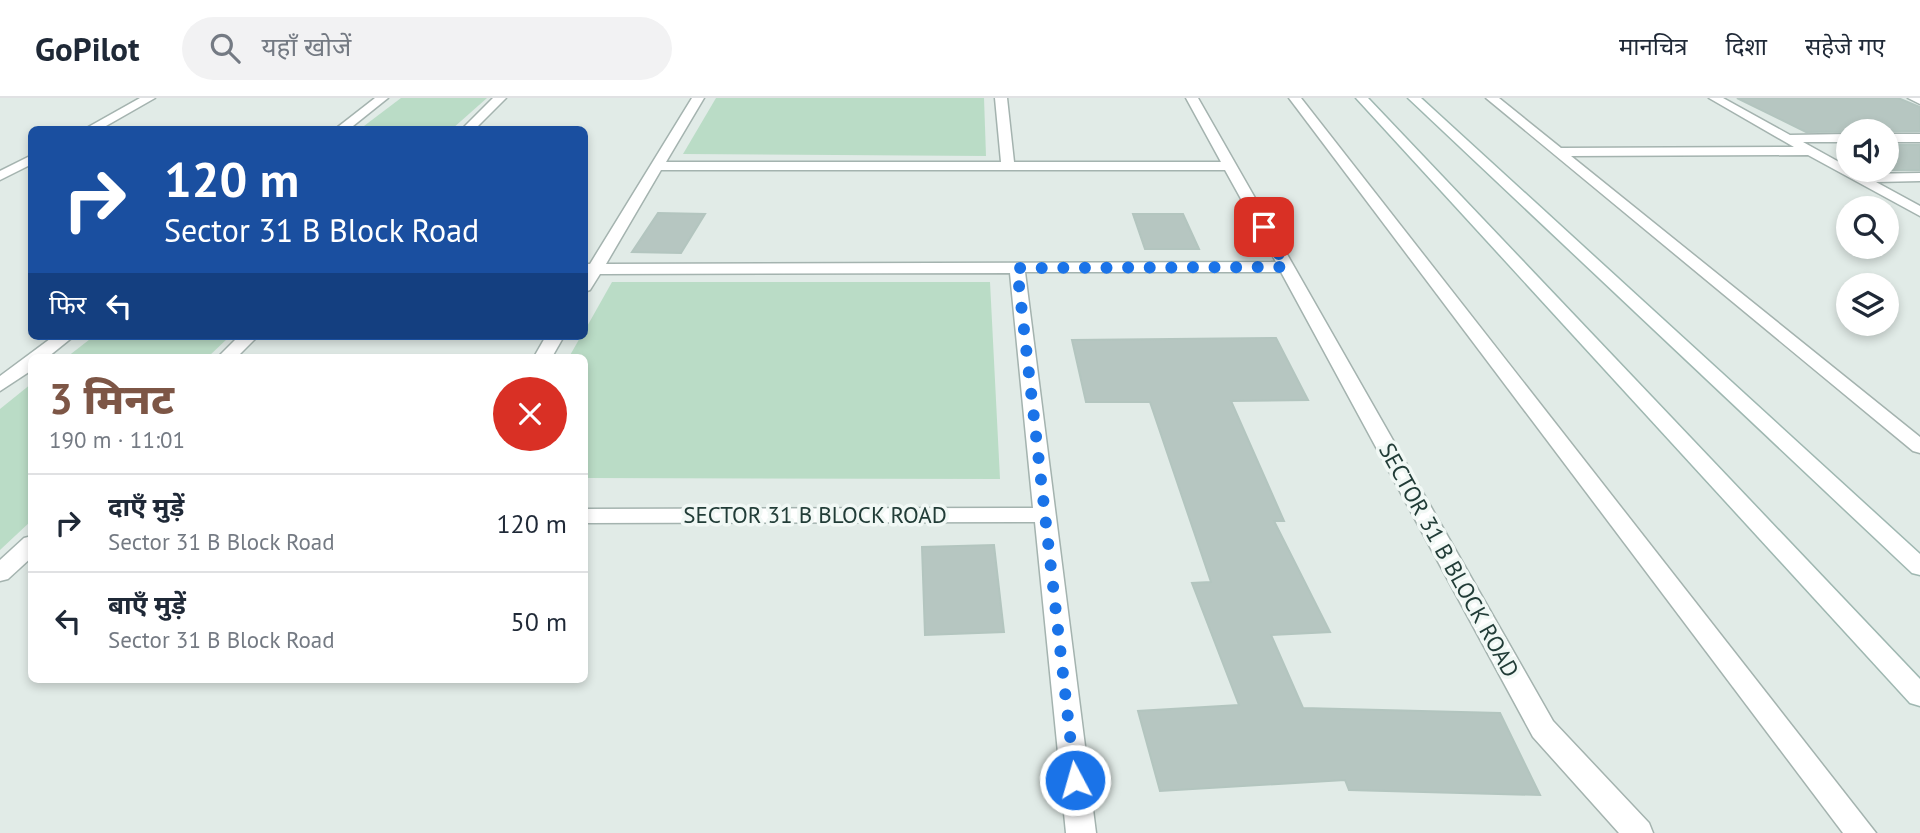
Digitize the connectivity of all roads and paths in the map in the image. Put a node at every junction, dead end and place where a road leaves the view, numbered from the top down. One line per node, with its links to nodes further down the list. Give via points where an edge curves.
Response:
1 (149, 98): 14 (street)
2 (382, 98): 15 (street)
3 (500, 98): 16 (street)
4 (698, 98): 26 (street)
5 (1001, 98): 27 (street)
6 (1192, 98): 28 (street, SECTOR 31 B BLOCK ROAD)
7 (1295, 98): 52 (street)
8 (1362, 98): 49 (street)
9 (1414, 98): 47 (street)
10 (1492, 98): 22 (street)
11 (1715, 98): 17 (street)
12 (1914, 98): 13 (street)
13 (1920, 101)
14 (96, 126)
15 (345, 126)
16 (471, 126)
17 (1789, 138): 18 (street); 21 (street)
18 (1836, 138)
19 (1899, 138): 20 (street)
20 (1920, 138)
21 (1810, 151): 22 (street); 25 (street)
22 (1560, 152): 43 (street)
23 (28, 161): 24 (street); 29 (street)
24 (0, 163)
25 (1836, 165)
26 (657, 166): 27 (street); 36 (street)
27 (1008, 166): 28 (street)
28 (1230, 166): 34 (street, SECTOR 31 B BLOCK ROAD)
29 (0, 176)
30 (1899, 177): 31 (street)
31 (1920, 177)
32 (1867, 182): 33 (street)
33 (1920, 212)
34 (1286, 267): 35 (street); 51 (street, SECTOR 31 B BLOCK ROAD, via 1544,729)
35 (1017, 268): 36 (street); 44 (street)
36 (590, 269)
37 (60, 340): 39 (street)
38 (245, 340): 40 (street)
39 (41, 354)
40 (230, 354)
41 (28, 364): 42 (street)
42 (0, 384)
43 (1920, 447)
44 (1045, 514): 45 (street, SECTOR 31 B BLOCK ROAD); 50 (street)
45 (588, 516)
46 (28, 547): 48 (street)
47 (1920, 567)
48 (0, 573)
49 (1920, 696)
50 (1081, 833)
51 (1638, 833)
52 (1861, 833)

